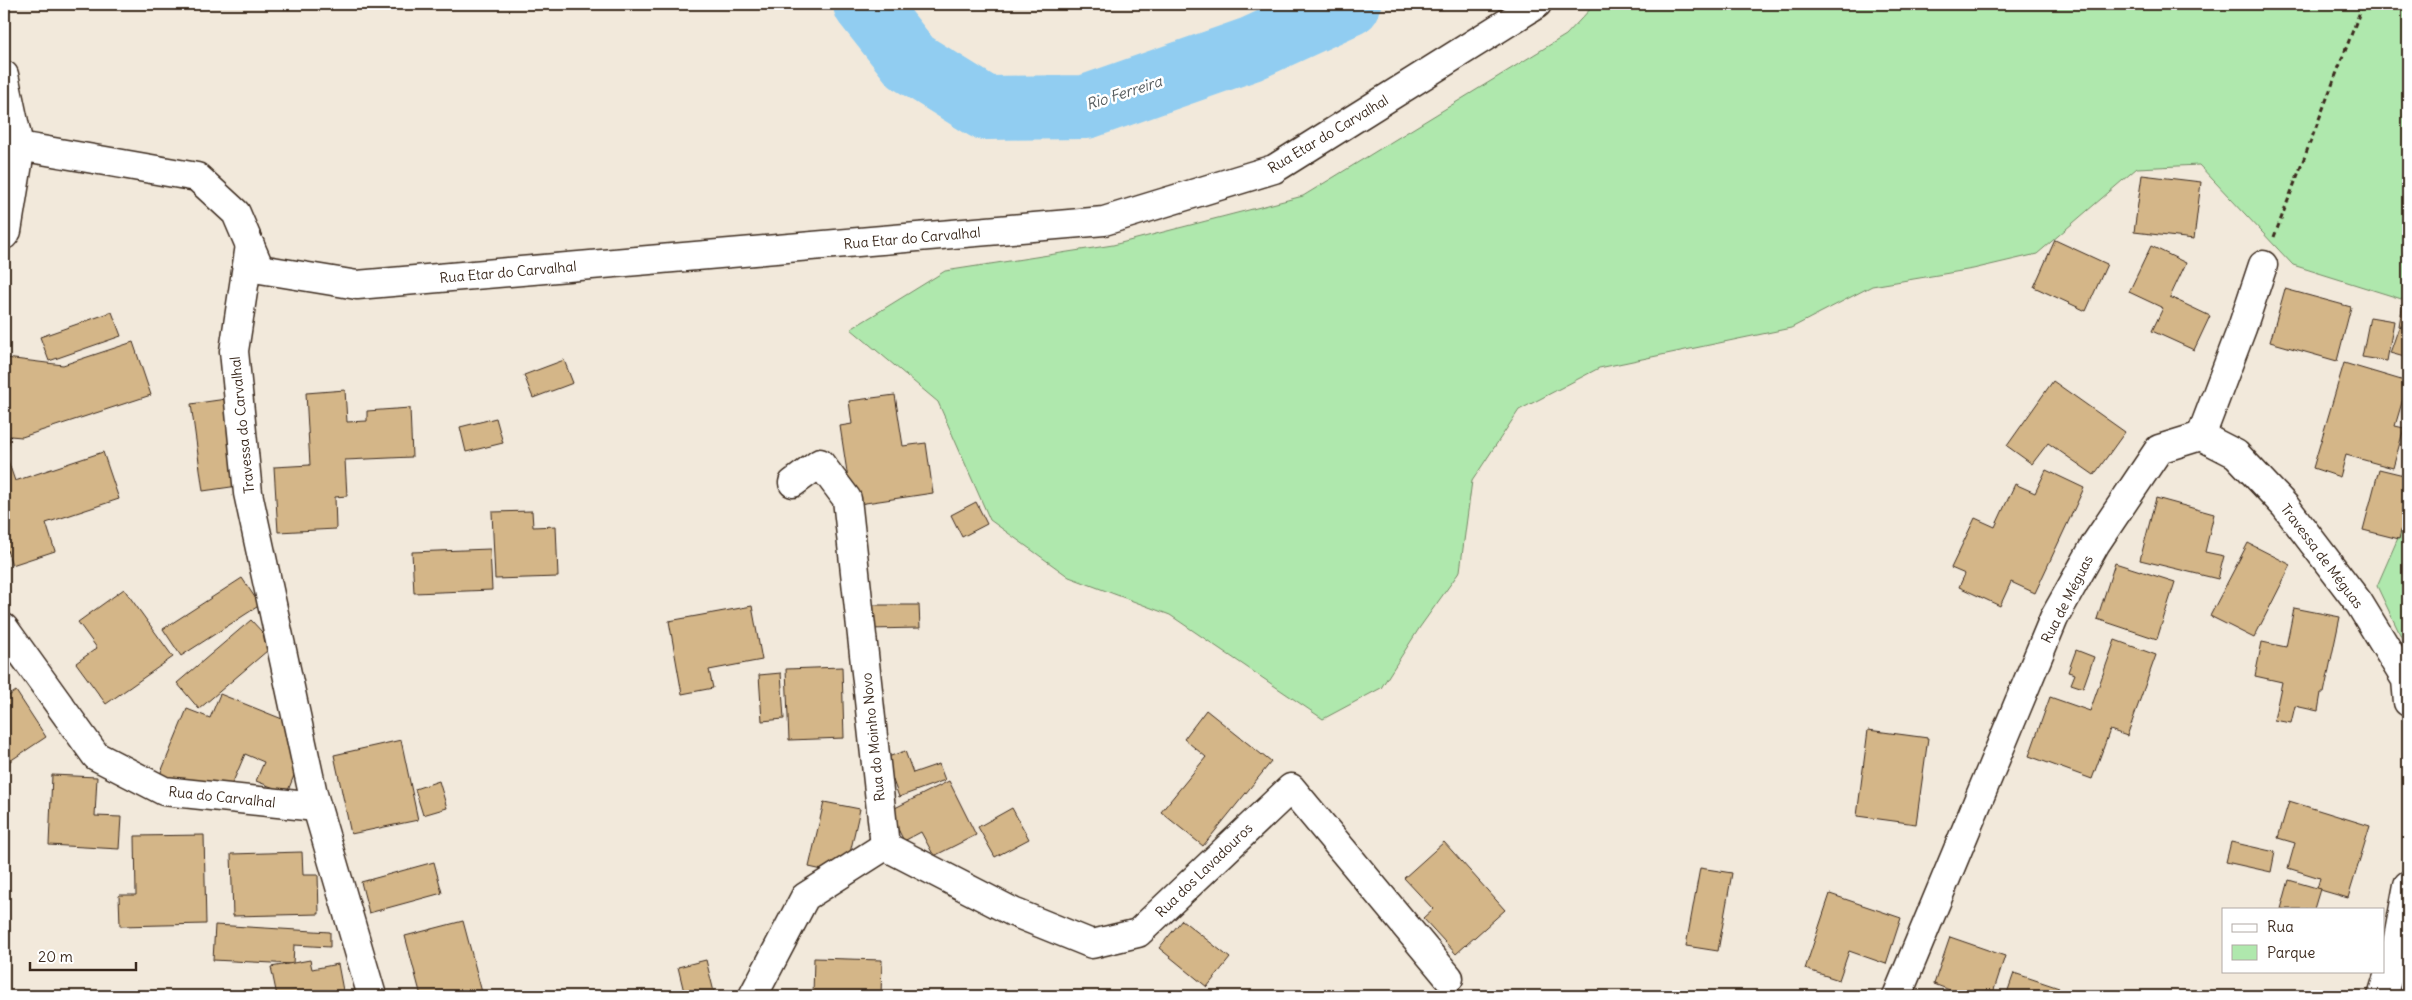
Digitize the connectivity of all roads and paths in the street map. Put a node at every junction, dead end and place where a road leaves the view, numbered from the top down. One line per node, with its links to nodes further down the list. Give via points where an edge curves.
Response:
1 (1538, 4): 6 (street, Rua Etar do Carvalhal, via 1274,169 1104,221 357,285 260,269)
2 (2364, 4): 7 (path)
3 (4, 75): 4 (street)
4 (19, 146): 5 (street); 6 (street, via 197,177 236,213)
5 (4, 235)
6 (250, 245): 12 (street, Travessa do Carvalhal, via 234,351 248,493)
7 (2263, 265): 8 (street)
8 (2201, 436): 11 (street, Travessa de Méguas, via 2236,454 2285,506 2359,603 2406,680); 18 (street, Rua de Méguas, via 2159,449 2096,543 2054,618)
9 (793, 483): 13 (street, Rua do Moinho Novo, via 820,463 847,499)
10 (4, 628): 12 (street, Rua do Carvalhal, via 96,756 164,791)
11 (2408, 702)
12 (316, 807): 16 (street)
13 (885, 846): 15 (street, Rua dos Lavadouros, via 1013,912 1092,944 1138,933 1290,788); 17 (street, via 805,897)
14 (2408, 885): 19 (street, via 2395,954)
15 (1449, 978)
16 (372, 996)
17 (753, 996)
18 (1897, 996)
19 (2382, 996)

